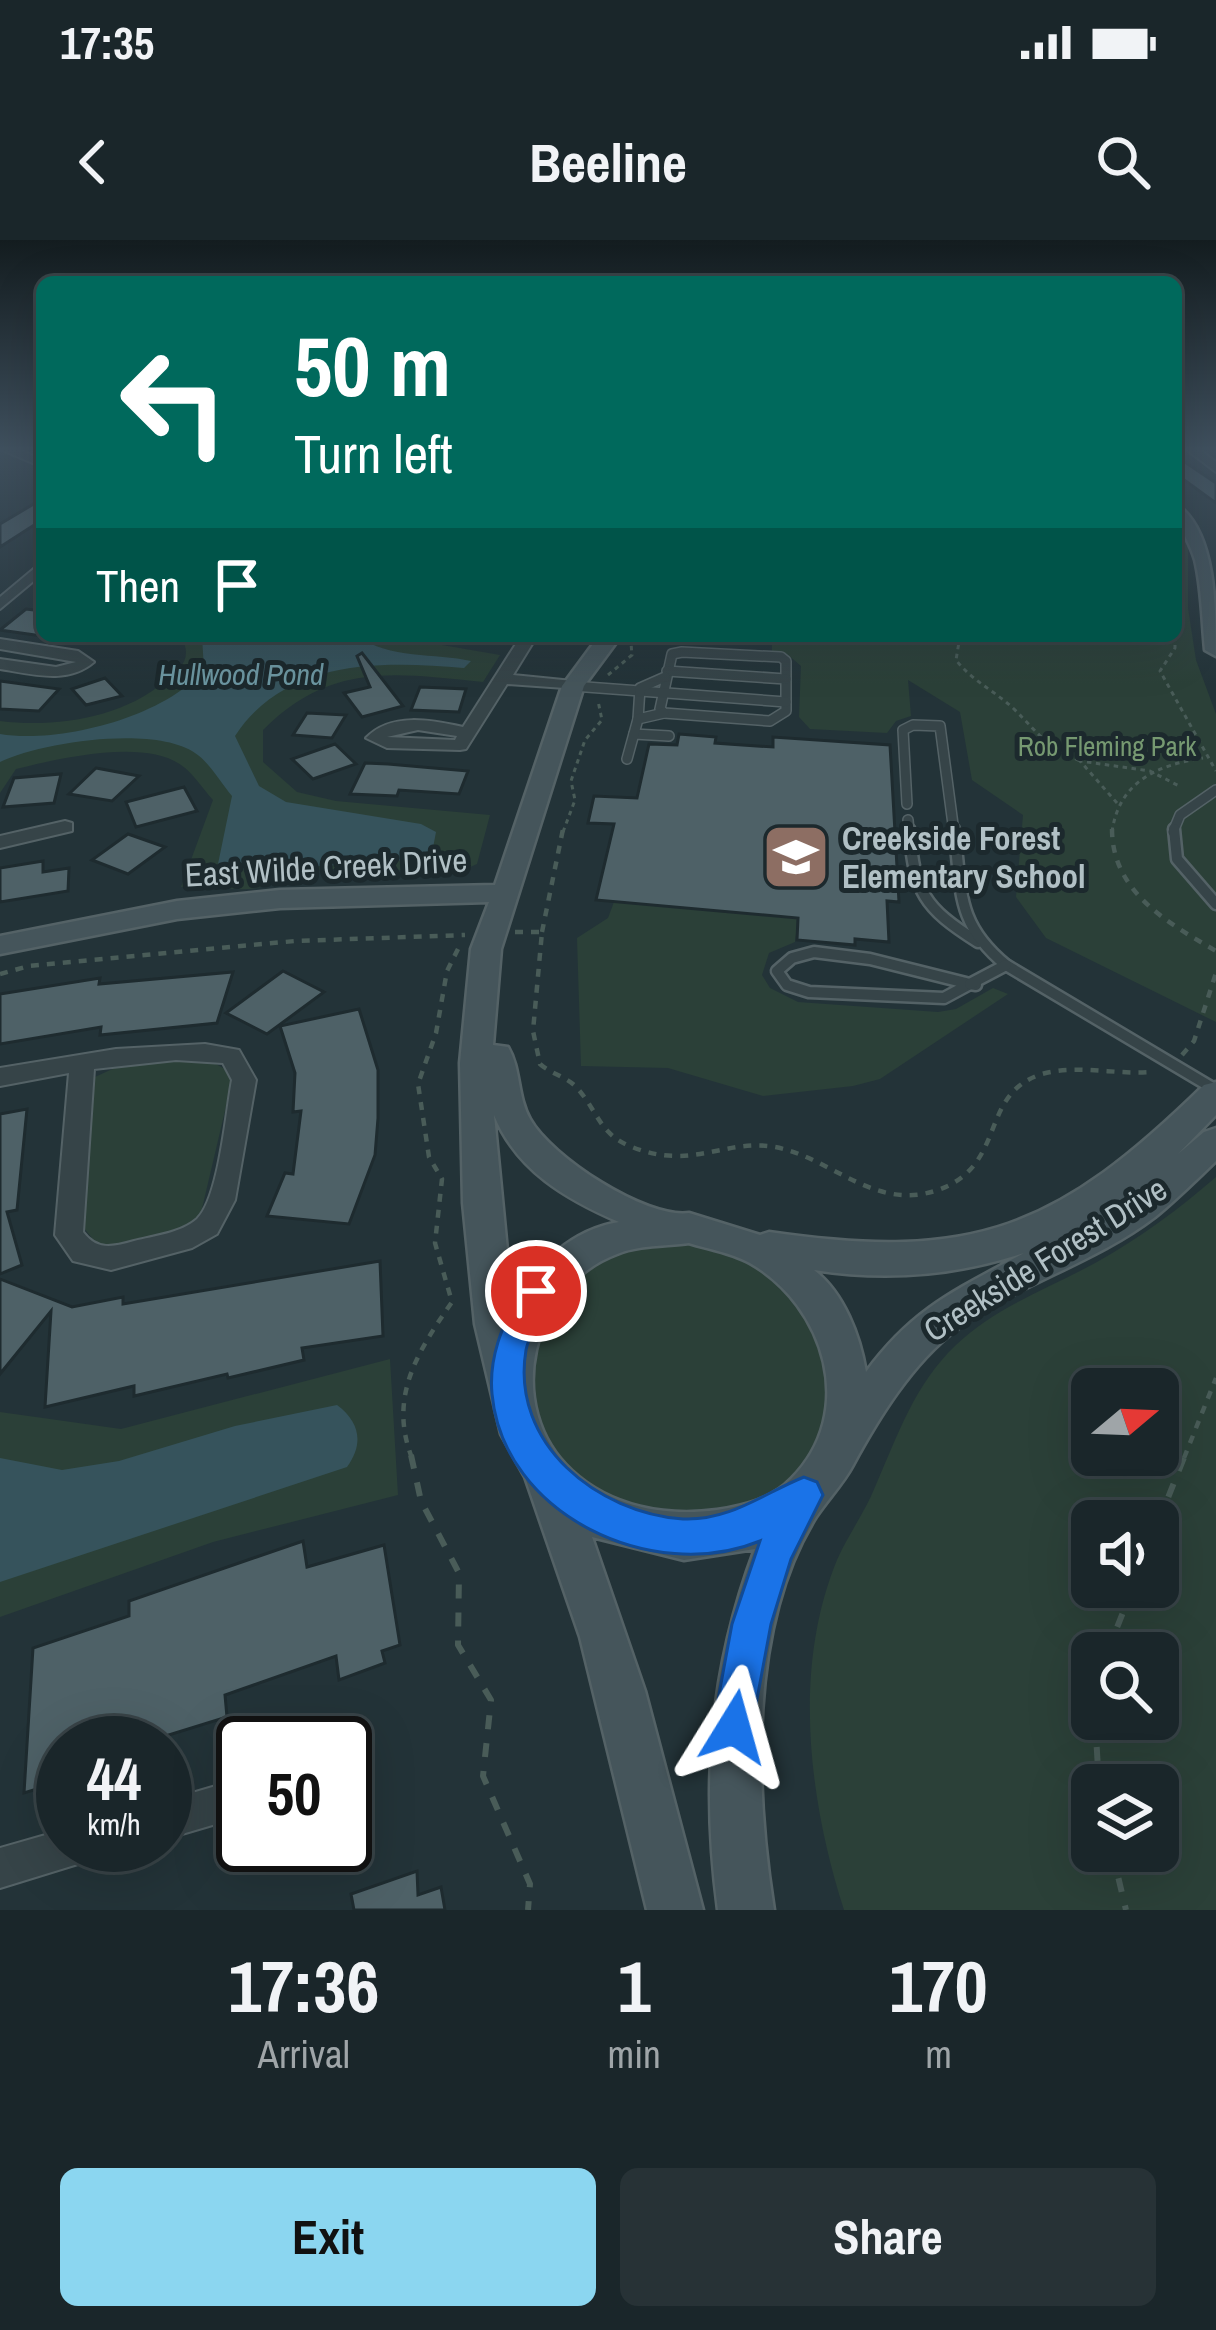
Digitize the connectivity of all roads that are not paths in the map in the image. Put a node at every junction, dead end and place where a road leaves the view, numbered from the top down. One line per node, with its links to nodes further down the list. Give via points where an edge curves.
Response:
1 (1189, 528): 8 (main road, via 1208,557)
2 (36, 572): 3 (street)
3 (0, 605)
4 (525, 642): 10 (street)
5 (586, 642): 13 (main road, via 575,662)
6 (606, 642): 13 (main road)
7 (0, 644): 9 (street, via 86,662 61,673)
8 (1216, 650)
9 (0, 664)
10 (504, 672): 13 (street); 21 (street)
11 (666, 674): 12 (lane); 12 (lane, via 672,654 682,652 781,657); 14 (lane); 15 (lane)
12 (786, 679): 16 (lane)
13 (589, 682): 14 (lane); 29 (main road)
14 (640, 688): 15 (lane); 18 (lane)
15 (663, 695): 16 (lane); 17 (lane)
16 (786, 702): 17 (lane, via 770,721)
17 (664, 713): 18 (lane)
18 (638, 719): 19 (lane)
19 (634, 734): 20 (lane); 22 (lane)
20 (669, 736)
21 (464, 739)
22 (627, 759)
23 (1216, 790): 28 (lane, via 1181,812 1171,840 1188,880)
24 (907, 804): 31 (lane, via 903,730 940,726 965,914)
25 (908, 820): 31 (lane, via 916,893)
26 (64, 827): 27 (street)
27 (0, 842)
28 (1216, 904)
29 (497, 920): 30 (main road, East Wilde Creek Drive); 30 (main road, East Wilde Creek Drive, via 280,899); 39 (main road, via 496,1050 514,1125 542,1161 578,1188); 41 (main road, via 487,932 479,1015 479,1159 485,1272)
30 (81, 932): 32 (main road, East Wilde Creek Drive)
31 (978, 942): 33 (lane)
32 (0, 944)
33 (1006, 965): 34 (lane); 37 (lane)
34 (976, 985): 34 (lane, via 944,998 809,992 776,971 800,953 886,959 942,982)
35 (82, 1065): 35 (street, via 69,1235 83,1253 111,1259 207,1226 221,1200 241,1067 208,1051); 36 (street)
36 (0, 1077)
37 (1216, 1092): 40 (main road, Creekside Forest Drive, via 1138,1170 1015,1244 904,1262)
38 (1216, 1142): 42 (main road, Creekside Forest Drive, via 1125,1217 944,1316 896,1362)
39 (668, 1227): 40 (main road); 41 (main road, via 604,1240 550,1275 516,1328)
40 (750, 1243): 42 (main road, via 814,1291 842,1336 853,1388)
41 (509, 1396): 43 (main road)
42 (841, 1443): 44 (main road)
43 (542, 1471): 44 (main road, via 591,1512 686,1538 751,1526); 47 (main road, via 624,1695)
44 (804, 1495): 48 (main road, via 774,1552 738,1688 730,1766)
45 (36, 1858): 46 (street)
46 (0, 1868)
47 (676, 1910)
48 (746, 1910)

